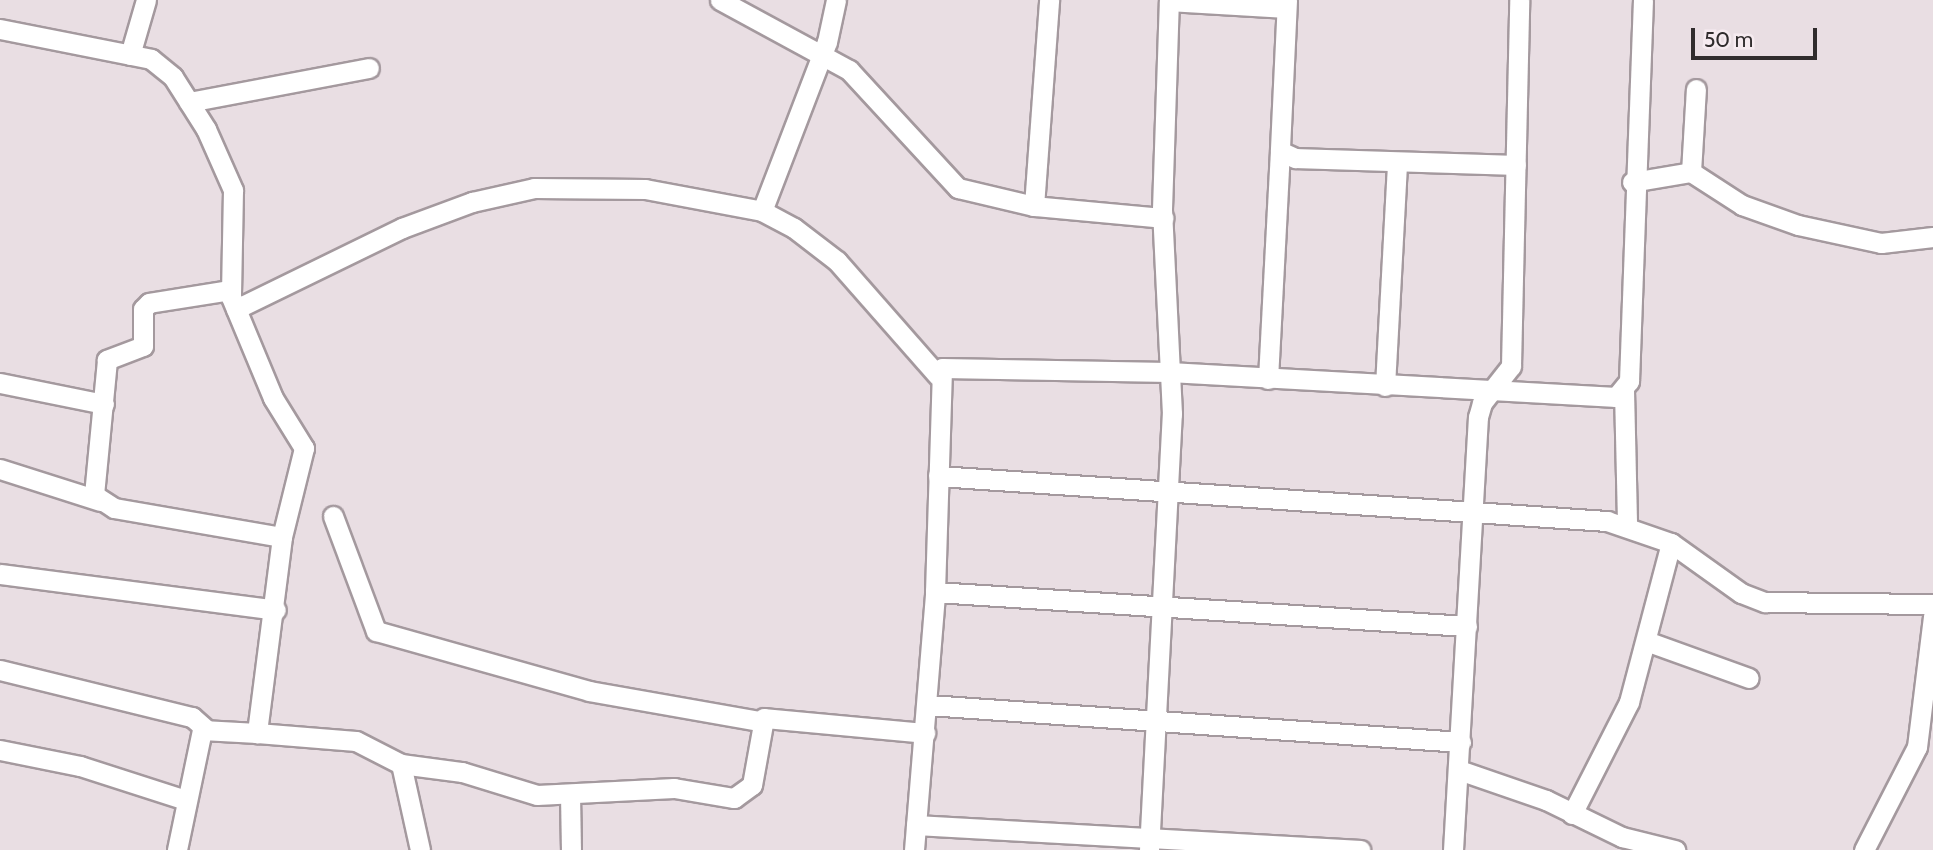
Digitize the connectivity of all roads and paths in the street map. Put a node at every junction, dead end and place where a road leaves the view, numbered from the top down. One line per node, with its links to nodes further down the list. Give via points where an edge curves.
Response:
1 (146, 0): 10 (street)
2 (720, 0): 11 (street)
3 (836, 0): 11 (street)
4 (1049, 0): 20 (street)
5 (1519, 0): 17 (street)
6 (1643, 0): 19 (street)
7 (1169, 1): 8 (street); 22 (street)
8 (1287, 4): 15 (street)
9 (0, 29): 10 (street)
10 (130, 55): 14 (street, via 162,65)
11 (821, 55): 20 (street, via 849,70 958,188); 21 (street)
12 (369, 68): 14 (street)
13 (1696, 89): 18 (street)
14 (189, 102): 24 (street, via 233,190)
15 (1280, 151): 16 (street, via 1295,158); 28 (street)
16 (1397, 162): 17 (street); 30 (street)
17 (1516, 165): 32 (street, via 1511,366)
18 (1691, 172): 19 (street); 23 (street, via 1742,205 1798,225 1881,243)
19 (1632, 182): 31 (street, via 1629,381)
20 (1034, 206): 22 (street)
21 (762, 211): 25 (street, via 645,189 534,188 472,202 402,228); 27 (street, via 837,261)
22 (1163, 218): 26 (street)
23 (1933, 237)
24 (230, 290): 25 (street); 33 (street, via 149,303 143,309 144,346 112,356 102,370)
25 (236, 309): 41 (street, via 273,397 304,447)
26 (1169, 372): 27 (street, via 948,364); 28 (street); 36 (street)
27 (938, 376): 35 (street)
28 (1268, 379): 30 (street)
29 (0, 383): 33 (street)
30 (1385, 386): 32 (street)
31 (1624, 390): 32 (street, via 1607,400); 40 (street)
32 (1492, 393): 38 (street, via 1478,417)
33 (104, 404): 37 (street, via 93,488)
34 (0, 469): 37 (street)
35 (938, 476): 36 (street); 44 (street)
36 (1168, 494): 38 (street); 45 (street)
37 (100, 501): 41 (street)
38 (1475, 510): 40 (street); 49 (street)
39 (333, 516): 55 (street, via 376,631 589,691)
40 (1626, 524): 42 (street)
41 (282, 537): 47 (street)
42 (1671, 543): 46 (street, via 1741,593 1765,602); 50 (street)
43 (0, 574): 47 (street)
44 (935, 592): 45 (street); 53 (street)
45 (1163, 604): 49 (street); 54 (street)
46 (1933, 604)
47 (276, 610): 57 (street)
48 (1933, 616): 75 (street, via 1917,747)
49 (1467, 626): 59 (street)
50 (1646, 641): 52 (street); 65 (street, via 1629,702)
51 (0, 670): 56 (street, via 192,717)
52 (1749, 678)
53 (928, 705): 54 (street); 58 (street)
54 (1156, 718): 59 (street); 67 (street)
55 (760, 721): 58 (street, via 774,718); 63 (street, via 752,785 744,795 674,788)
56 (206, 729): 57 (street); 64 (street, via 200,734)
57 (257, 733): 61 (street, via 356,741)
58 (925, 733): 66 (street)
59 (1461, 742): 62 (street)
60 (0, 750): 64 (street, via 80,766)
61 (401, 764): 63 (street, via 462,772 537,795); 69 (street)
62 (1459, 770): 65 (street); 73 (street)
63 (570, 794): 70 (street)
64 (186, 800): 68 (street)
65 (1572, 814): 74 (street, via 1622,837)
66 (916, 825): 67 (street); 71 (street)
67 (1149, 845): 72 (street)
68 (177, 850)
69 (420, 850)
70 (571, 850)
71 (914, 850)
72 (1360, 850)
73 (1452, 850)
74 (1675, 850)
75 (1864, 850)

